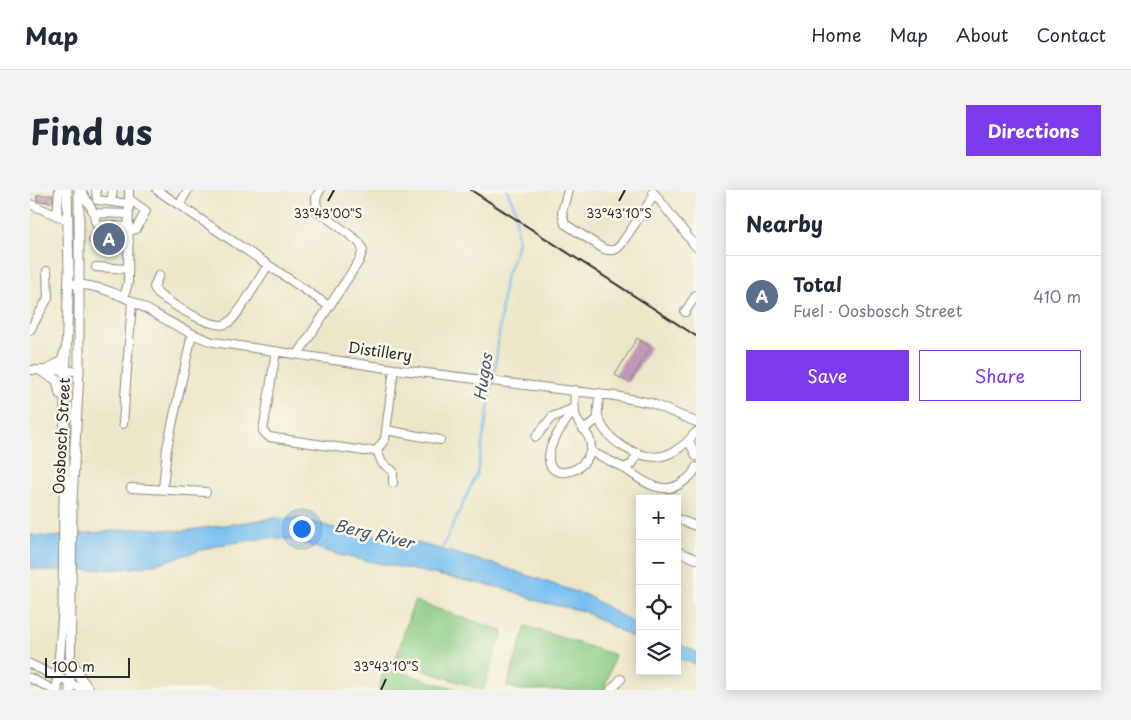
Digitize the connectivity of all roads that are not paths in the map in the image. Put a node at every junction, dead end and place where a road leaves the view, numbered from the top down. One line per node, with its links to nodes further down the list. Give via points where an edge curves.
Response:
1 (59, 190): 20 (street)
2 (67, 190): 21 (main road, Oosbosch Street)
3 (80, 190): 18 (street); 32 (main road, Oosbosch Street)
4 (96, 190): 14 (street, via 97,200)
5 (113, 190): 14 (street)
6 (129, 190): 15 (street)
7 (157, 190): 13 (street)
8 (173, 190): 13 (street)
9 (188, 190): 17 (street)
10 (320, 190): 36 (street, via 316,210 359,242 363,250)
11 (568, 190): 12 (street, via 562,212 565,224 608,250 618,248)
12 (653, 192): 25 (street)
13 (168, 198): 17 (street)
14 (112, 202): 15 (street)
15 (129, 202): 19 (street); 22 (street, via 146,211 136,229)
16 (30, 204): 20 (street)
17 (179, 205): 26 (street)
18 (94, 213): 19 (street); 22 (street, via 94,221 98,225)
19 (129, 214): 22 (street)
20 (57, 216): 21 (street)
21 (67, 220): 31 (main road, Oosbosch Street)
22 (129, 229): 24 (street)
23 (94, 240): 24 (street)
24 (128, 242): 28 (street)
25 (696, 247)
26 (268, 265): 30 (street, via 231,320 221,326 211,324 158,294 154,287); 36 (street)
27 (96, 267): 28 (street)
28 (128, 269): 34 (street)
29 (47, 271): 38 (street, via 48,298)
30 (159, 275)
31 (68, 284): 32 (street, Distillery); 40 (main road, Oosbosch Street)
32 (79, 284): 34 (street, Distillery, via 103,288); 47 (main road, Oosbosch Street)
33 (696, 295): 37 (street)
34 (124, 297): 35 (street, Distillery)
35 (132, 302): 39 (street, Distillery); 53 (street)
36 (329, 306): 42 (street)
37 (685, 312)
38 (30, 330)
39 (192, 334): 41 (street, Distillery, via 213,342); 69 (street, via 168,448)
40 (68, 344): 45 (main road, Oosbosch Street); 46 (main road, via 62,360)
41 (276, 351): 42 (street, Distillery); 61 (street, via 263,431 266,436 364,451)
42 (298, 354): 43 (street, Distillery)
43 (394, 369): 48 (street, Distillery); 54 (street)
44 (30, 370): 46 (street)
45 (66, 370): 46 (street); 47 (street); 60 (main road, Oosbosch Street)
46 (43, 371): 60 (main road, via 54,377 60,386)
47 (79, 371): 71 (main road, Oosbosch Street)
48 (575, 390): 49 (street, Distillery); 50 (street)
49 (600, 394): 51 (street); 52 (street, Distillery, via 650,403)
50 (575, 408): 55 (street); 57 (street, via 552,417); 62 (street, via 553,444 548,462 556,470 571,472 584,463)
51 (599, 418): 55 (street); 63 (street, via 609,436)
52 (696, 422)
53 (123, 424)
54 (386, 430): 58 (street); 61 (street)
55 (584, 430): 62 (street, via 591,442)
56 (696, 432): 59 (street)
57 (536, 437)
58 (440, 440)
59 (689, 441): 63 (street, via 665,456); 64 (street)
60 (64, 442): 71 (main road, Oosbosch Street)
61 (378, 450): 67 (street, via 382,463 393,472)
62 (590, 451): 66 (street)
63 (638, 453): 66 (street, via 632,464)
64 (696, 456)
65 (696, 467): 66 (street, via 692,475 679,485 662,488 645,482)
66 (624, 468)
67 (393, 483)
68 (131, 488): 69 (street)
69 (163, 490): 70 (street)
70 (206, 492)
71 (68, 501): 76 (main road, Oosbosch Street)
72 (681, 520): 73 (street)
73 (696, 526)
74 (681, 553): 75 (street)
75 (696, 559)
76 (66, 612): 77 (main road, Oosbosch Street); 80 (main road, Oosbosch Street)
77 (70, 656): 82 (main road, Oosbosch Street); 85 (main road)
78 (30, 664): 80 (street)
79 (30, 678): 83 (street)
80 (58, 678): 82 (street); 83 (main road, Oosbosch Street)
81 (621, 679): 86 (street)
82 (70, 687): 84 (street)
83 (56, 690)
84 (84, 690)
85 (89, 690)
86 (611, 690)

